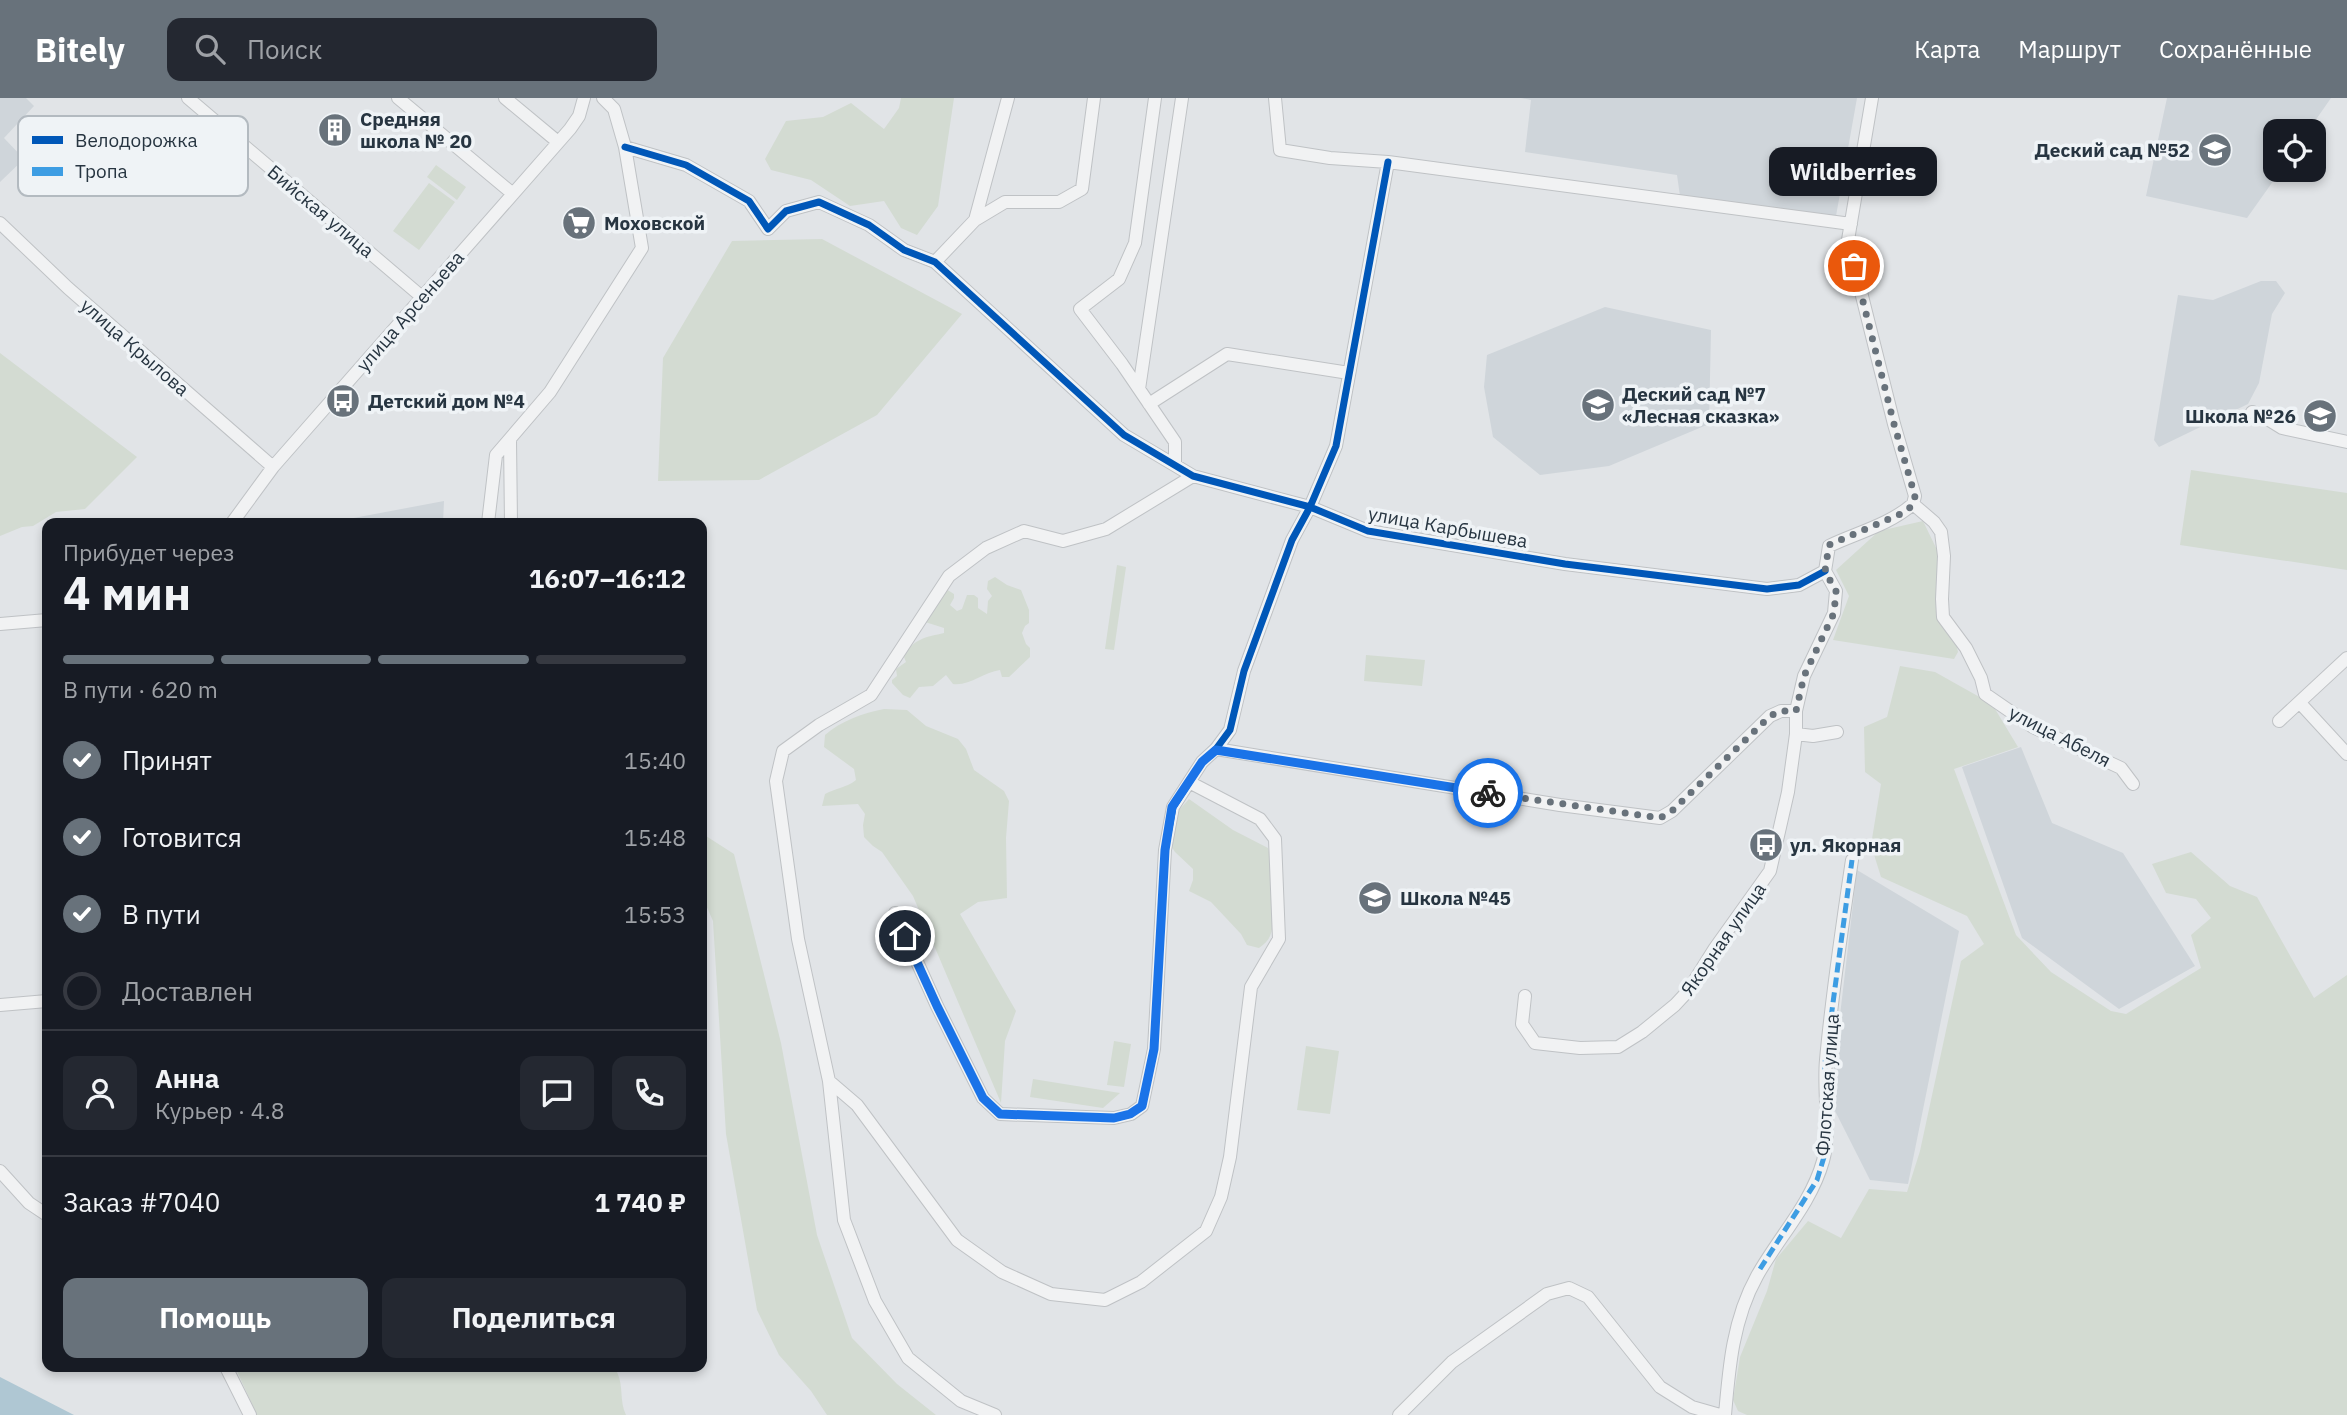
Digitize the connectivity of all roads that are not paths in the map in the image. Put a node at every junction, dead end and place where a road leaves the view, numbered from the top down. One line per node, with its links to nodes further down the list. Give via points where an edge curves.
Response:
1 (188, 98): 12 (street, Бийская улица)
2 (398, 98): 17 (street)
3 (505, 98): 13 (street)
4 (584, 98): 13 (street, улица Арсеньева, via 579,116)
5 (603, 98): 14 (street, via 614,109)
6 (1008, 98): 18 (street)
7 (1094, 98): 18 (street, via 1082,189 1059,202 1005,202)
8 (1155, 98): 24 (street, via 1135,243 1119,279 1080,309)
9 (1182, 98): 24 (street)
10 (1275, 98): 16 (street, via 1280,150)
11 (1872, 98): 20 (street)
12 (209, 116)
13 (558, 142): 17 (street, улица Арсеньева)
14 (625, 147): 21 (street, via 686,165 749,201 768,229 786,211 819,202 869,225 904,250); 27 (street, via 642,248 550,392)
15 (248, 149): 22 (street, Бийская улица)
16 (1388, 162): 20 (street); 23 (street)
17 (513, 194): 22 (street, улица Арсеньева)
18 (975, 220): 21 (street)
19 (0, 223): 30 (street, улица Крылова)
20 (1851, 224): 32 (street, via 1848,240 1915,496)
21 (935, 262): 29 (street, улица Карбышева, via 1125,435)
22 (422, 297): 30 (street, улица Арсеньева)
23 (1349, 373): 25 (street, via 1227,354); 33 (street, via 1336,446)
24 (1139, 389): 25 (street)
25 (1149, 404): 29 (street, via 1175,442)
26 (2252, 412): 28 (street, via 2282,428)
27 (509, 440): 35 (street, via 496,455); 36 (street)
28 (2347, 442)
29 (1175, 465): 31 (street, улица Карбышева)
30 (274, 467): 34 (street, улица Арсеньева)
31 (1193, 476): 33 (street, улица Карбышева); 55 (street, via 1106,529 1063,541 1024,531 986,548 949,576 871,695 783,751 776,781 798,939)
32 (1913, 505): 37 (street, via 1829,545); 49 (street, улица Абеля, via 1941,532 1943,617 1966,648 1985,694 2033,727 2121,768)
33 (1310, 507): 37 (street, улица Карбышева, via 1368,531 1565,564 1754,588 1799,585); 46 (street, via 1292,540 1244,671 1230,730)
34 (236, 518)
35 (489, 518)
36 (511, 518)
37 (1825, 571): 42 (street, Якорная улица, via 1836,591 1834,613 1804,676)
38 (42, 620): 39 (street)
39 (0, 624)
40 (2347, 658): 41 (street)
41 (2300, 703): 43 (street); 47 (street)
42 (1796, 711): 45 (street, Якорная улица); 46 (street, via 1770,716 1660,818)
43 (2279, 721)
44 (1837, 732): 45 (street)
45 (1796, 734): 52 (street, Якорная улица, via 1770,871 1675,1005 1618,1047 1580,1048 1535,1043 1522,1024)
46 (1216, 750): 48 (street)
47 (2347, 754)
48 (1189, 782): 51 (street, via 1172,807 1165,850 1154,1049 1142,1106 1130,1114 1114,1118 1000,1114 983,1098); 55 (street, via 1260,819 1275,839 1279,939 1251,987 1230,1157 1221,1197 1206,1231 1141,1282 1105,1300 1051,1294 1002,1272 957,1240 858,1105)
49 (2133, 784)
50 (1852, 860): 62 (street, Флотская улица, via 1825,1063 1824,1157 1818,1180 1760,1269 1744,1305 1734,1338)
51 (895, 913)
52 (1525, 996)
53 (42, 1001): 54 (street)
54 (0, 1005)
55 (829, 1081): 60 (street, via 844,1220 875,1301 908,1358 961,1401)
56 (0, 1171): 57 (street)
57 (42, 1212)
58 (228, 1372): 59 (street)
59 (250, 1415)
60 (995, 1415)
61 (1399, 1415): 62 (street, via 1452,1363 1548,1294 1569,1288 1588,1297 1660,1387 1692,1407)
62 (1723, 1415)

